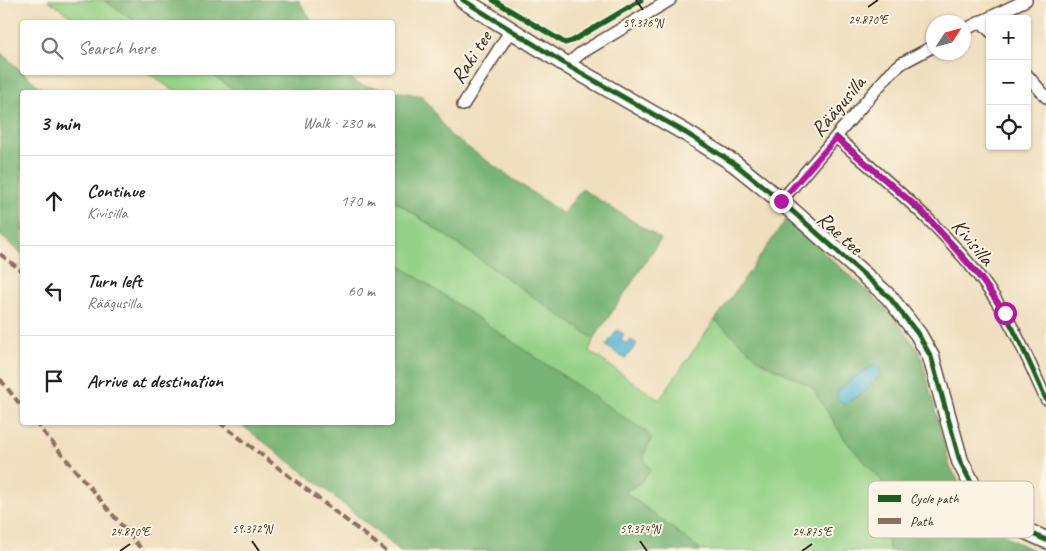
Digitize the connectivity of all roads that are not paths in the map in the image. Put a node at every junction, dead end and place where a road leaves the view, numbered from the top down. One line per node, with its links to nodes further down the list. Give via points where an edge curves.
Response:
1 (463, 0): 7 (street, Rae tee)
2 (670, 0): 9 (street, via 581,53)
3 (1026, 0): 4 (street)
4 (981, 21): 5 (street); 6 (street)
5 (971, 26)
6 (986, 27)
7 (511, 30): 9 (street, Rae tee); 12 (street, Raki tee)
8 (926, 50): 13 (street, Räägusilla, via 891,72)
9 (567, 65): 14 (street, Rae tee, via 735,164)
10 (1031, 80): 11 (street)
11 (1046, 97)
12 (464, 104)
13 (836, 138): 14 (street, Räägusilla); 15 (street, Kivisilla, via 922,211 980,277 1005,313)
14 (781, 201): 16 (street, Rae tee, via 889,298 909,322 931,357 960,461)
15 (1046, 399)
16 (970, 481)
17 (1034, 535): 18 (street, Rae tee)
18 (1046, 540)

